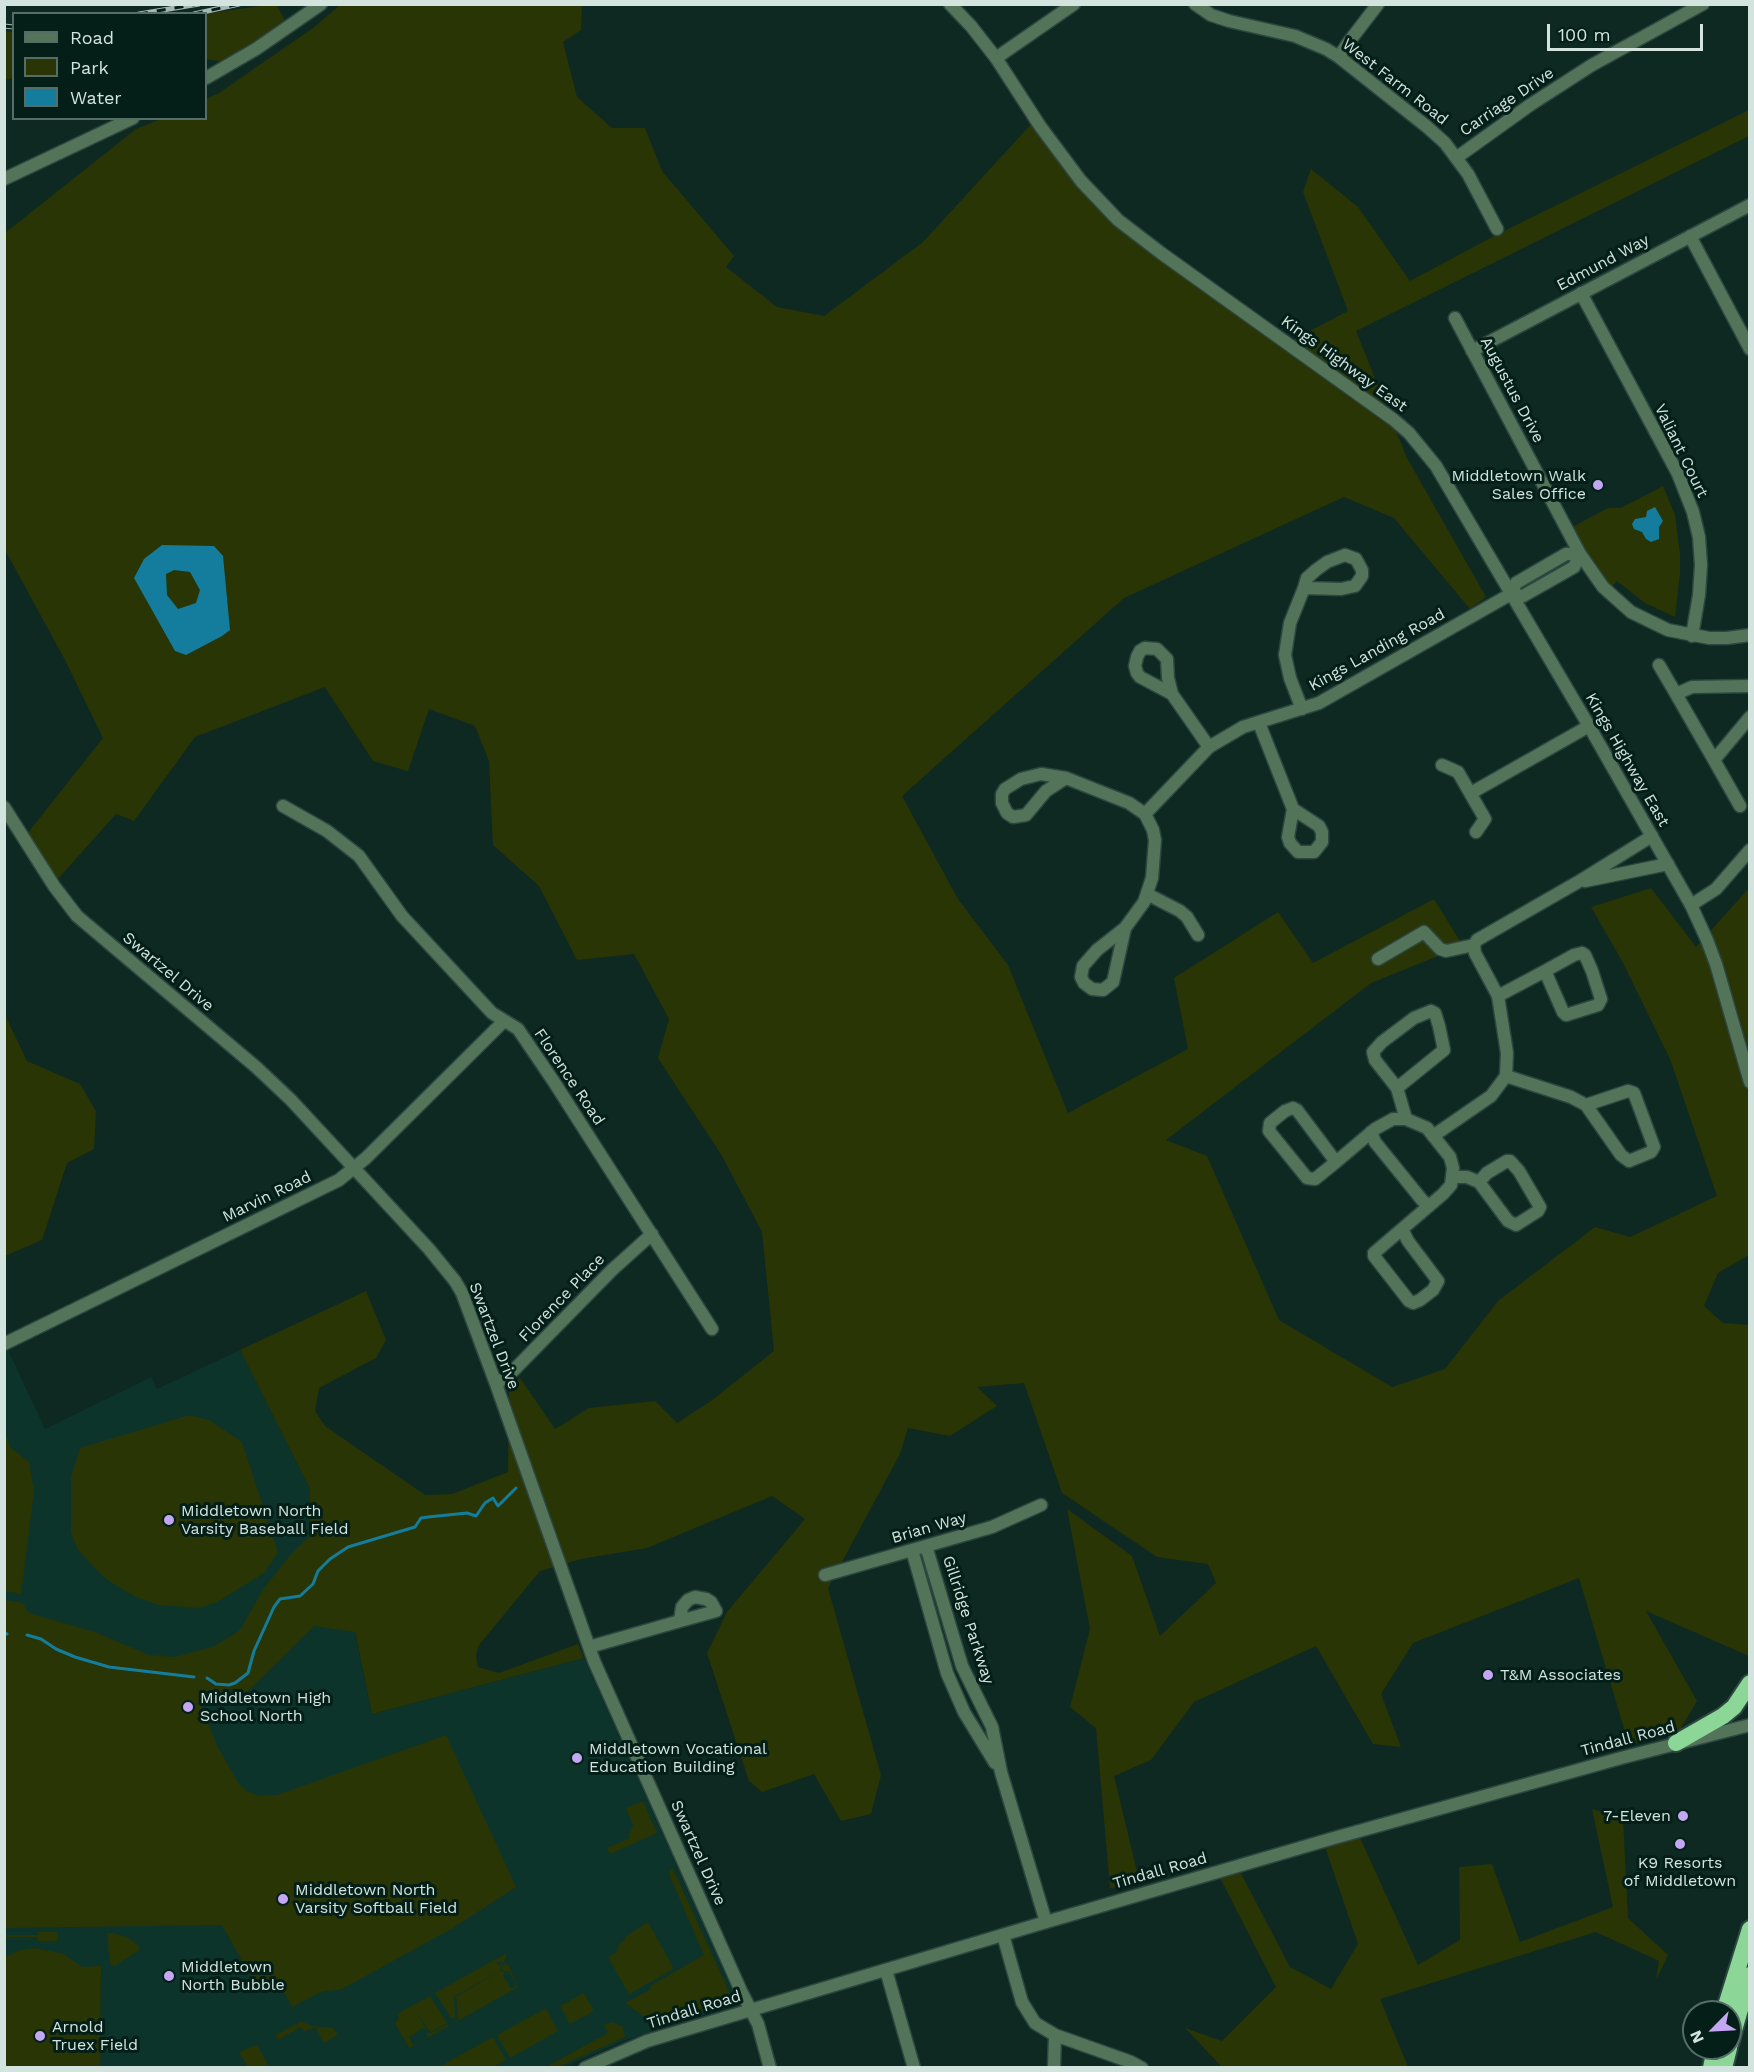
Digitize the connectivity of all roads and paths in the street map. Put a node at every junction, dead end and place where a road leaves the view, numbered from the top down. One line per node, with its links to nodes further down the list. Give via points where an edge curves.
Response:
1 (321, 4): 9 (street)
2 (950, 4): 8 (street, Kings Highway East)
3 (1074, 4): 8 (street)
4 (1195, 4): 7 (street, West Farm Road, via 1211,15 1295,36)
5 (1378, 4): 7 (street)
6 (1703, 4): 11 (street, Carriage Drive, via 1592,65)
7 (1339, 57): 11 (street, West Farm Road, via 1426,126)
8 (996, 58): 22 (street, Kings Highway East, via 1081,181 1118,220 1409,433 1436,466)
9 (207, 77)
10 (129, 120): 12 (street)
11 (1456, 158): 14 (street, West Farm Road)
12 (4, 179)
13 (1749, 205): 15 (street, Edmund Way)
14 (1497, 229)
15 (1690, 236): 16 (street, Edmund Way); 18 (street)
16 (1581, 293): 19 (street, Edmund Way); 24 (street, Valiant Court, via 1678,474 1693,512 1701,565)
17 (1455, 318): 19 (street, Augustus Drive)
18 (1749, 349)
19 (1472, 351): 20 (street, Augustus Drive)
20 (1580, 554): 22 (street, Kings Landing Road, via 1566,554 1516,583); 24 (street, Augustus Drive, via 1603,587 1625,608 1656,625)
21 (1304, 588): 29 (street, via 1290,623 1285,655)
22 (1511, 594): 29 (street, Kings Landing Road); 32 (street, Kings Highway East)
23 (1749, 635): 24 (street, Augustus Drive)
24 (1692, 636)
25 (1659, 665): 28 (street)
26 (1749, 686): 28 (street, via 1692,687)
27 (1172, 694): 33 (street)
28 (1676, 694): 34 (street)
29 (1302, 709): 31 (street, Kings Landing Road)
30 (1749, 717): 34 (street)
31 (1259, 723): 33 (street, Kings Landing Road, via 1243,727); 41 (street)
32 (1589, 726): 37 (street); 44 (street, Kings Highway East)
33 (1209, 747): 42 (street, Kings Landing Road)
34 (1714, 760): 39 (street)
35 (1442, 765): 37 (street, via 1458,772)
36 (1066, 778): 36 (street, via 1041,774 1021,779 1002,794 1004,810 1013,817 1026,815 1046,791); 42 (street)
37 (1471, 793): 43 (street, via 1485,819)
38 (283, 806): 56 (street, Florence Road, via 327,831 359,856 402,916)
39 (1740, 806)
40 (4, 807): 65 (street, Swartzel Drive, via 77,916 256,1067)
41 (1293, 809)
42 (1145, 814): 48 (street, via 1155,846)
43 (1476, 832)
44 (1652, 836): 46 (street, Kings Highway East); 47 (street)
45 (1749, 850): 49 (street, via 1716,889)
46 (1668, 864): 47 (street); 49 (street, Kings Highway East)
47 (1578, 882): 52 (street)
48 (1147, 894): 50 (street); 51 (street, via 1180,911)
49 (1691, 905): 58 (street, Kings Highway East, via 1716,964)
50 (1125, 928): 50 (street, via 1083,966 1083,983 1092,989 1103,990 1113,982)
51 (1198, 935)
52 (1474, 945): 53 (street, via 1446,951 1424,932); 55 (street)
53 (1378, 959)
54 (1545, 971): 54 (street, via 1582,953 1601,999 1598,1005 1566,1015); 55 (street)
55 (1498, 996): 57 (street, via 1507,1053)
56 (503, 1022): 65 (street, Marvin Road); 70 (street, Florence Road, via 518,1029)
57 (1506, 1076): 60 (street); 63 (street, via 1491,1096)
58 (1749, 1082)
59 (1396, 1088): 59 (street, via 1374,1060 1373,1052 1414,1018 1431,1011 1435,1013 1443,1050); 61 (street)
60 (1586, 1105): 60 (street, via 1632,1091 1653,1144 1651,1152 1626,1160)
61 (1406, 1119): 62 (street, via 1394,1119); 63 (street, via 1427,1128)
62 (1371, 1132): 64 (street); 68 (street, via 1375,1142)
63 (1434, 1136): 66 (street, via 1450,1157)
64 (1336, 1162): 64 (street, via 1297,1110 1288,1109 1270,1123 1269,1131 1307,1178 1315,1179)
65 (354, 1168): 72 (street, Marvin Road, via 339,1180); 73 (street, Swartzel Drive, via 455,1281)
66 (1452, 1177): 67 (street); 68 (street, via 1450,1185)
67 (1479, 1182): 67 (street, via 1510,1161 1540,1207 1523,1222 1513,1225)
68 (1430, 1206): 69 (street)
69 (1402, 1229): 69 (street, via 1438,1281 1433,1290 1413,1303 1374,1256)
70 (652, 1234): 71 (street, Florence Road); 73 (street, Florence Place, via 515,1370)
71 (712, 1329)
72 (4, 1344)
73 (495, 1384): 81 (street, Swartzel Drive)
74 (1041, 1505): 75 (street, Brian Way, via 992,1527)
75 (926, 1546): 76 (street, Brian Way); 79 (street, Gillridge Parkway)
76 (912, 1550): 77 (street, Brian Way); 80 (street, Gillridge Parkway)
77 (825, 1575)
78 (680, 1621): 81 (street)
79 (949, 1627): 80 (street); 83 (street, Gillridge Parkway)
80 (935, 1632): 84 (street, Gillridge Parkway)
81 (589, 1647): 95 (street, Swartzel Drive)
82 (1749, 1683): 86 (highway, via 1724,1716)
83 (970, 1685): 84 (street); 87 (street, Gillridge Parkway, via 992,1727)
84 (955, 1692): 87 (street, Gillridge Parkway)
85 (1749, 1725): 86 (street, Tindall Road)
86 (1676, 1743): 88 (street, Tindall Road)
87 (1001, 1772): 88 (street, Gillridge Parkway)
88 (1046, 1922): 90 (street, Tindall Road)
89 (1749, 1929): 93 (highway)
90 (1003, 1935): 91 (street, Tindall Road); 96 (street, via 1022,2002 1035,2023)
91 (886, 1970): 95 (street, Tindall Road); 99 (street)
92 (1749, 1976): 94 (highway)
93 (1728, 2000)
94 (1742, 2000)
95 (751, 2010): 97 (street, Tindall Road, via 647,2041); 98 (street, Swartzel Drive)
96 (1055, 2035): 100 (street); 101 (street)
97 (585, 2067)
98 (771, 2067)
99 (914, 2067)
100 (1054, 2067)
101 (1142, 2067)

